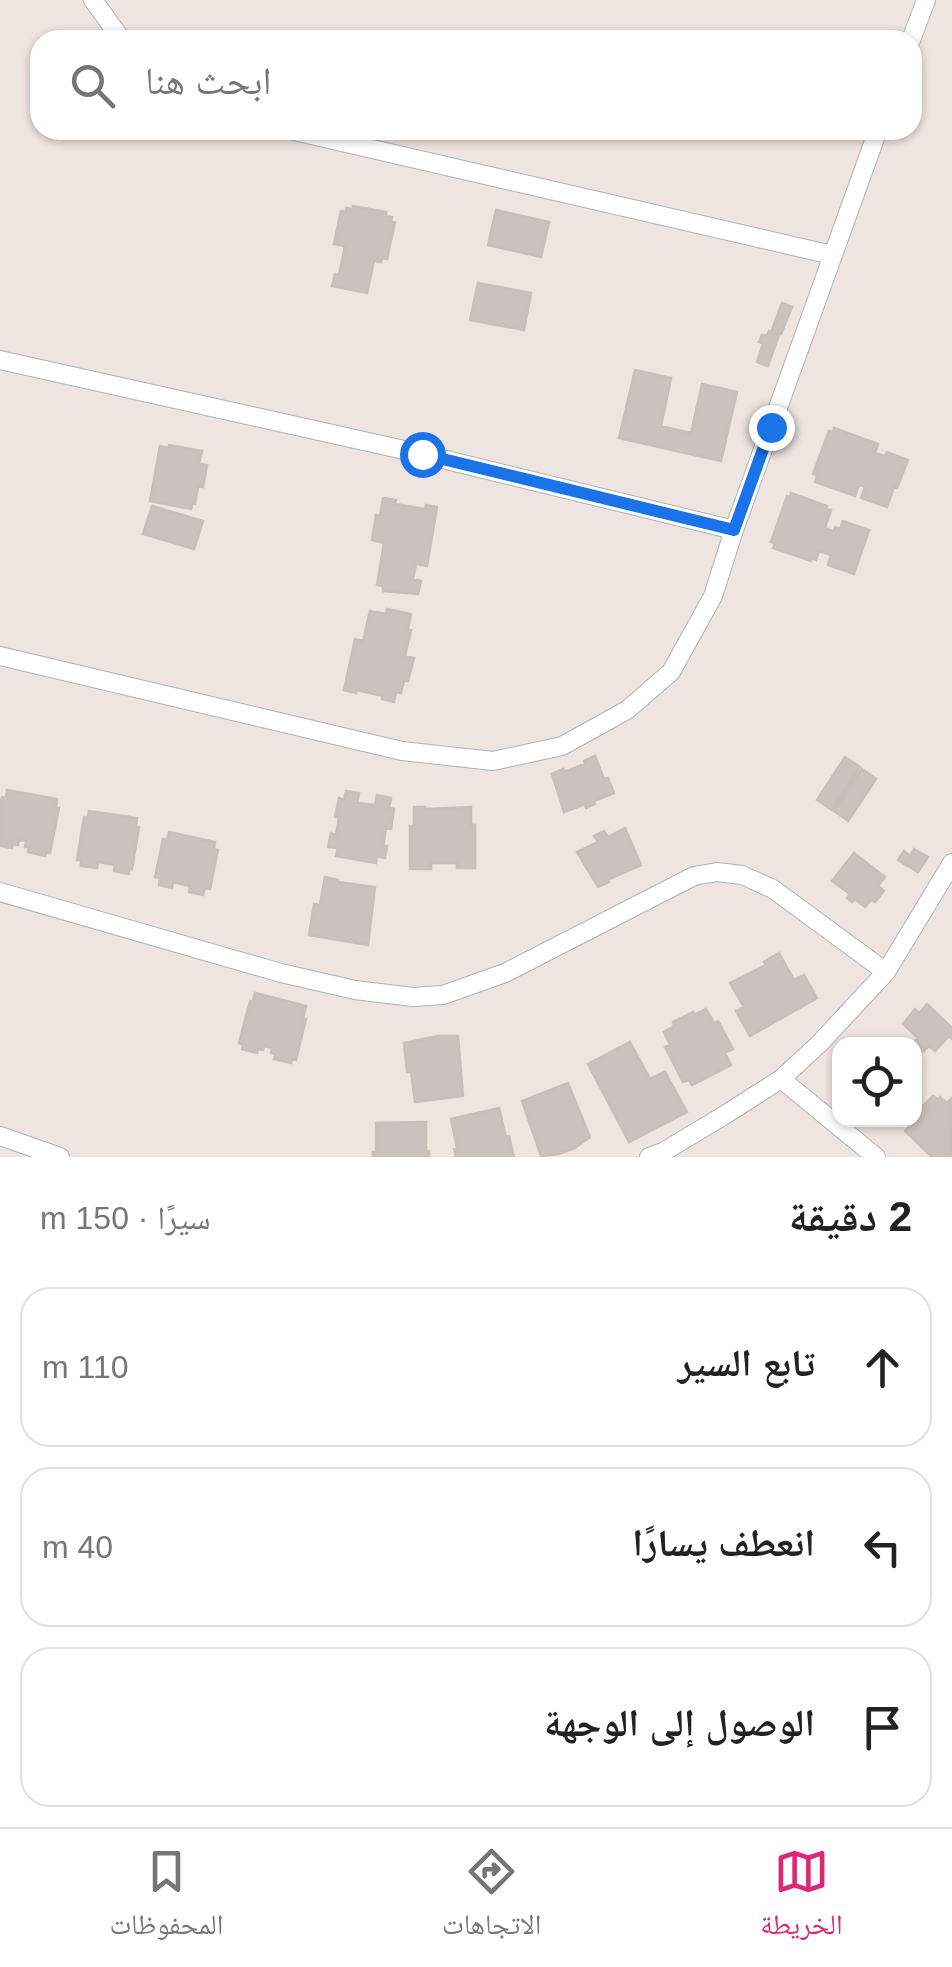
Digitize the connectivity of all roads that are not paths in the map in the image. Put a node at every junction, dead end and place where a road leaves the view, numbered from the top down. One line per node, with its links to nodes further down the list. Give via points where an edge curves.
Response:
1 (93, 0): 3 (street)
2 (926, 0): 4 (street)
3 (115, 30)
4 (915, 30)
5 (333, 140): 7 (street)
6 (874, 140): 7 (street)
7 (832, 255): 9 (street)
8 (0, 360): 9 (street)
9 (734, 530): 10 (street, via 713,596 671,672 627,710 562,746 493,762 402,752)
10 (0, 656)
11 (952, 863): 13 (street)
12 (0, 892): 13 (street, via 281,972 413,997 444,995 505,973 694,876 717,872 773,889)
13 (886, 972): 14 (street)
14 (780, 1079): 17 (street); 18 (street)
15 (0, 1136): 16 (street)
16 (60, 1157)
17 (649, 1157)
18 (876, 1157)

